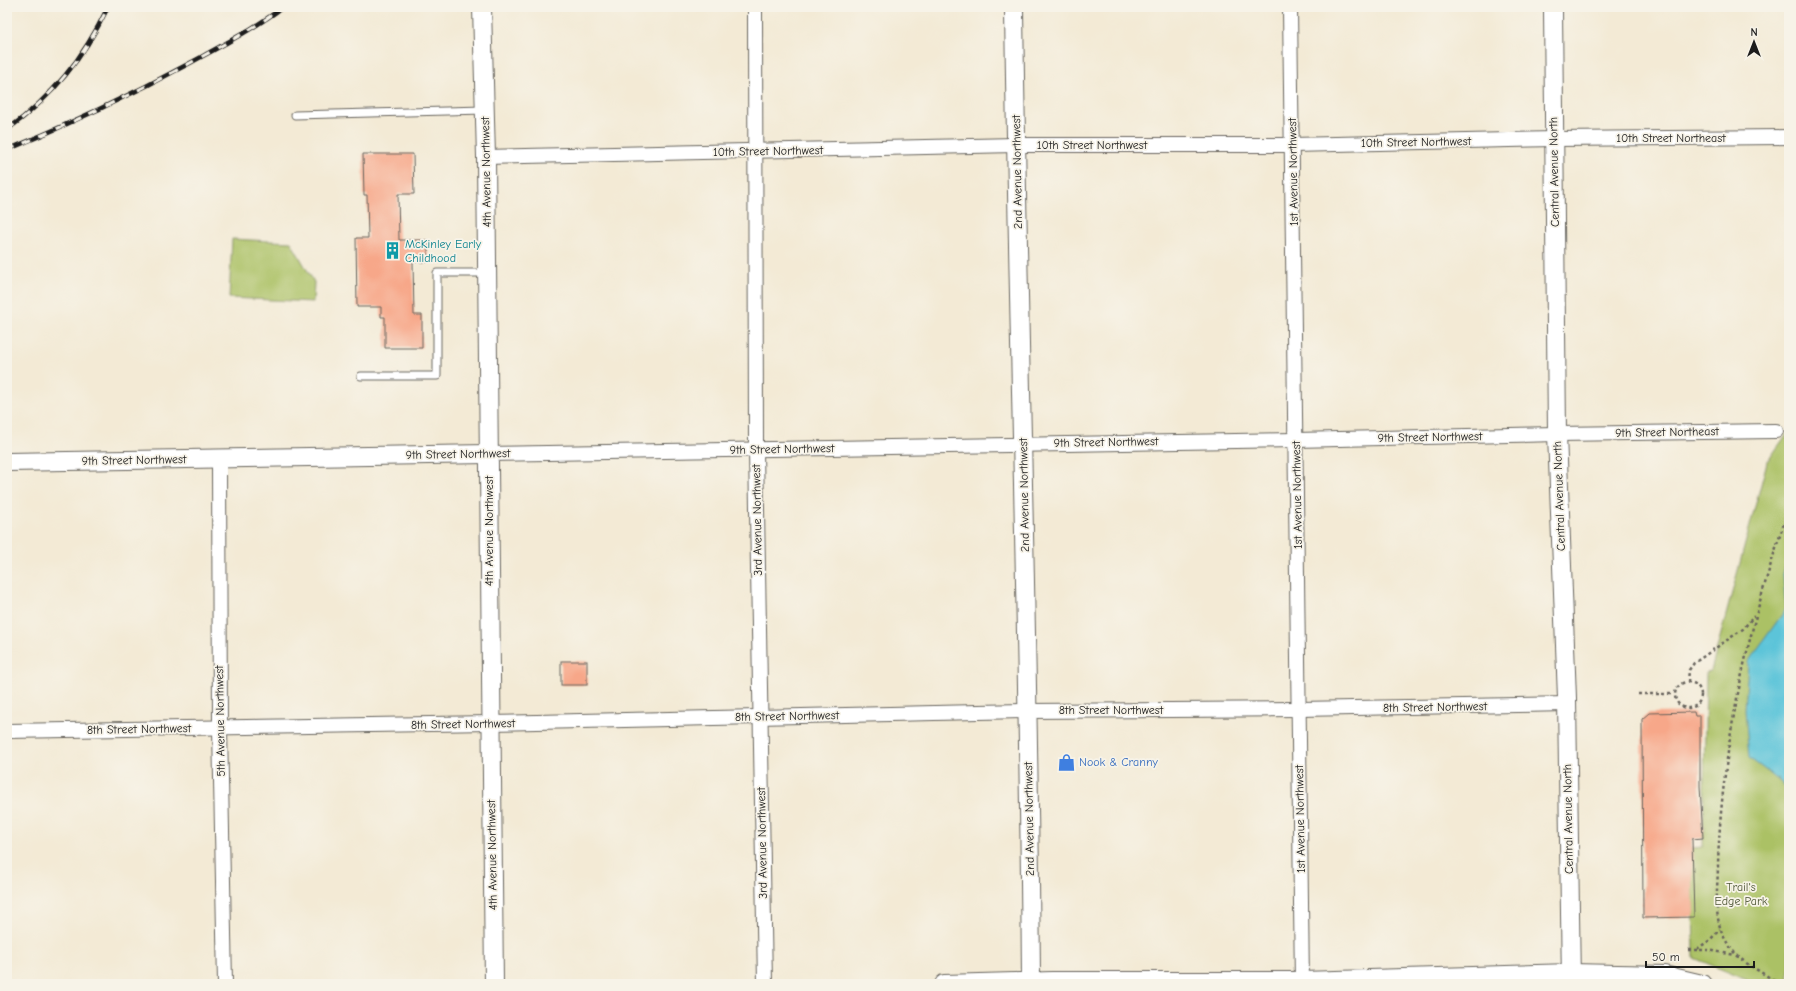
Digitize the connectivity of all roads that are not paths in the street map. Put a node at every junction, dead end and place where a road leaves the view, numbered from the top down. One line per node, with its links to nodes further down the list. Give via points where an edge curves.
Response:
1 (482, 7): 6 (street, 4th Avenue Northwest)
2 (755, 7): 12 (street, 3rd Avenue Northwest)
3 (1014, 7): 10 (street, 2nd Avenue Northwest)
4 (1290, 7): 11 (street, 1st Avenue Northwest)
5 (1553, 7): 9 (street, Central Avenue North)
6 (485, 110): 7 (lane); 13 (street, 4th Avenue Northwest)
7 (294, 115)
8 (1789, 137): 9 (street, 10th Street Northeast)
9 (1554, 139): 11 (street, 10th Street Northwest); 17 (street, Central Avenue North)
10 (1016, 145): 11 (street, 10th Street Northwest); 12 (street, 10th Street Northwest); 19 (street, 2nd Avenue Northwest)
11 (1292, 145): 18 (street, 1st Avenue Northwest)
12 (756, 151): 13 (street, 10th Street Northwest); 20 (street, 3rd Avenue Northwest)
13 (486, 157): 14 (street, 4th Avenue Northwest)
14 (487, 273): 15 (lane, via 437,274 437,376); 21 (street, 4th Avenue Northwest)
15 (361, 376)
16 (1776, 431): 17 (street, 9th Street Northeast)
17 (1557, 434): 18 (street, 9th Street Northwest); 24 (street, Central Avenue North)
18 (1296, 440): 19 (street, 9th Street Northwest); 25 (street, 1st Avenue Northwest)
19 (1023, 444): 20 (street, 9th Street Northwest); 26 (street, 2nd Avenue Northwest)
20 (756, 450): 21 (street, 9th Street Northwest); 27 (street, 3rd Avenue Northwest)
21 (488, 454): 22 (street, 9th Street Northwest); 28 (street, 4th Avenue Northwest)
22 (219, 459): 23 (street, 9th Street Northwest); 29 (street, 5th Avenue Northwest)
23 (7, 462)
24 (1566, 704): 25 (street, 8th Street Northwest); 31 (street, Central Avenue North)
25 (1299, 709): 26 (street, 8th Street Northwest); 32 (street, 1st Avenue Northwest)
26 (1027, 711): 27 (street, 8th Street Northwest); 33 (street, 2nd Avenue Northwest)
27 (760, 717): 28 (street, 8th Street Northwest); 36 (street, 3rd Avenue Northwest)
28 (490, 723): 29 (street, 8th Street Northwest); 35 (street, 4th Avenue Northwest)
29 (220, 728): 30 (street, 8th Street Northwest); 34 (street, 5th Avenue Northwest)
30 (7, 731)
31 (1571, 979): 32 (street); 38 (street, via 1664,975)
32 (1302, 982): 33 (street)
33 (1031, 983): 37 (street)
34 (225, 984)
35 (494, 984)
36 (765, 984)
37 (944, 984)
38 (1702, 984)

